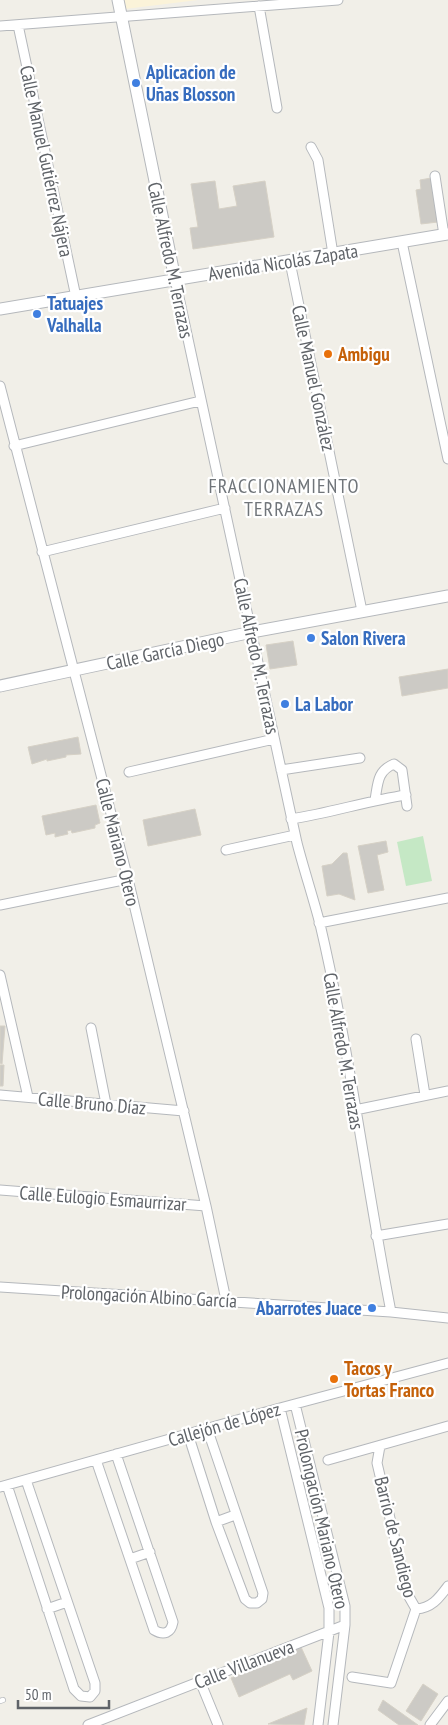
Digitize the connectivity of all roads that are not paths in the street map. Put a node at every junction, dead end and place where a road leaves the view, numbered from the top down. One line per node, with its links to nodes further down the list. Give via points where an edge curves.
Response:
1 (118, 0): 6 (street, Calle Alfredo M. Terrazas)
2 (326, 0): 3 (street); 5 (street)
3 (338, 0)
4 (225, 4): 5 (street); 6 (street)
5 (259, 6): 9 (street)
6 (122, 17): 7 (street); 16 (street, Calle Alfredo M. Terrazas)
7 (18, 25): 8 (street); 17 (street, Calle Manuel Gutiérrez Nájera)
8 (0, 26)
9 (277, 108)
10 (311, 147): 14 (street, via 318,160)
11 (435, 176): 12 (street)
12 (446, 234): 13 (street, Avenida Nicolás Zapata)
13 (402, 242): 14 (street, Avenida Nicolás Zapata); 22 (street)
14 (333, 254): 15 (street, Avenida Nicolás Zapata)
15 (290, 262): 16 (street, Avenida Nicolás Zapata); 26 (street, Calle Manuel González)
16 (175, 279): 17 (street, Avenida Nicolás Zapata); 20 (street, Calle Alfredo M. Terrazas)
17 (76, 297): 18 (street, Avenida Nicolás Zapata)
18 (0, 309)
19 (0, 386): 21 (street, Calle Mariano Otero)
20 (200, 401): 21 (street); 23 (street, Calle Alfredo M. Terrazas)
21 (14, 446): 24 (street, Calle Mariano Otero)
22 (448, 459)
23 (225, 508): 24 (street); 27 (street, Calle Alfredo M. Terrazas)
24 (42, 552): 28 (street, Calle Mariano Otero)
25 (448, 596): 26 (street, Calle García Diego)
26 (362, 611): 27 (street, Calle García Diego)
27 (252, 632): 28 (street, Calle García Diego); 30 (street, Calle Alfredo M. Terrazas)
28 (75, 670): 29 (street, Calle García Diego); 40 (street, Calle Mariano Otero)
29 (0, 686)
30 (274, 739): 32 (street, Calle Alfredo M. Terrazas); 33 (street)
31 (360, 758): 32 (street)
32 (281, 770): 37 (street, Calle Alfredo M. Terrazas)
33 (129, 772)
34 (406, 795): 35 (street); 35 (street, via 402,770 394,764 379,775); 36 (street)
35 (376, 800): 37 (street, via 335,812)
36 (407, 806)
37 (291, 819): 38 (street, Calle Alfredo M. Terrazas)
38 (295, 835): 39 (street); 43 (street, Calle Alfredo M. Terrazas)
39 (226, 850)
40 (128, 879): 42 (street); 53 (street, Calle Mariano Otero)
41 (448, 898): 43 (street)
42 (0, 906)
43 (320, 923): 52 (street, Calle Alfredo M. Terrazas)
44 (0, 975): 50 (street)
45 (92, 1028): 51 (street)
46 (416, 1039): 49 (street)
47 (448, 1091): 49 (street)
48 (0, 1095): 50 (street, Calle Bruno Díaz)
49 (426, 1095): 52 (street)
50 (28, 1097): 51 (street, Calle Bruno Díaz)
51 (106, 1104): 53 (street, Calle Bruno Díaz)
52 (355, 1110): 57 (street, Calle Alfredo M. Terrazas)
53 (184, 1111): 55 (street, Calle Mariano Otero)
54 (0, 1190): 55 (street, Calle Eulogio Esmaurrizar)
55 (206, 1206): 59 (street, Calle Mariano Otero)
56 (448, 1224): 57 (street)
57 (376, 1236): 60 (street, Calle Alfredo M. Terrazas)
58 (0, 1287): 59 (street, Prolongación Albino García)
59 (226, 1300): 60 (street, Prolongación Albino García)
60 (391, 1312): 61 (street, Prolongación Albino García)
61 (448, 1318)
62 (448, 1363): 63 (street, Callejón de López)
63 (295, 1404): 64 (street, Callejón de López); 82 (street, Prolongación Mariano Otero, via 345,1606)
64 (280, 1408): 66 (street, Callejón de López); 83 (street, Prolongación Mariano Otero, via 329,1608)
65 (448, 1426): 68 (street)
66 (207, 1428): 67 (street, Callejón de López); 74 (street)
67 (188, 1434): 69 (street, Callejón de López); 75 (street)
68 (380, 1446): 71 (street); 81 (street, Barrio de Sandiego, via 377,1463 408,1595)
69 (116, 1454): 70 (street, Callejón de López); 76 (street)
70 (96, 1460): 72 (street, Callejón de López); 77 (street)
71 (328, 1460)
72 (26, 1480): 73 (street, Callejón de López); 79 (street)
73 (3, 1486): 80 (street)
74 (236, 1516): 75 (street); 75 (street, via 264,1593 257,1603 245,1599)
75 (216, 1522)
76 (150, 1552): 77 (street); 77 (street, via 173,1622 167,1633 160,1634 154,1630)
77 (130, 1559)
78 (448, 1586): 81 (street, via 436,1602)
79 (67, 1602): 80 (street); 80 (street, via 95,1683 95,1691 90,1697 80,1696 74,1688)
80 (47, 1609)
81 (416, 1609): 84 (street, Barrio de Sandiego, via 392,1683)
82 (345, 1626): 83 (street, Calle Villanueva); 90 (street, Prolongación Mariano Otero)
83 (329, 1632): 85 (street, Calle Villanueva); 89 (street, Prolongación Mariano Otero)
84 (352, 1677)
85 (200, 1681): 87 (street, Calle Villanueva); 88 (street)
86 (448, 1701): 91 (street)
87 (88, 1725)
88 (218, 1725)
89 (318, 1725)
90 (332, 1725)
91 (430, 1725)

